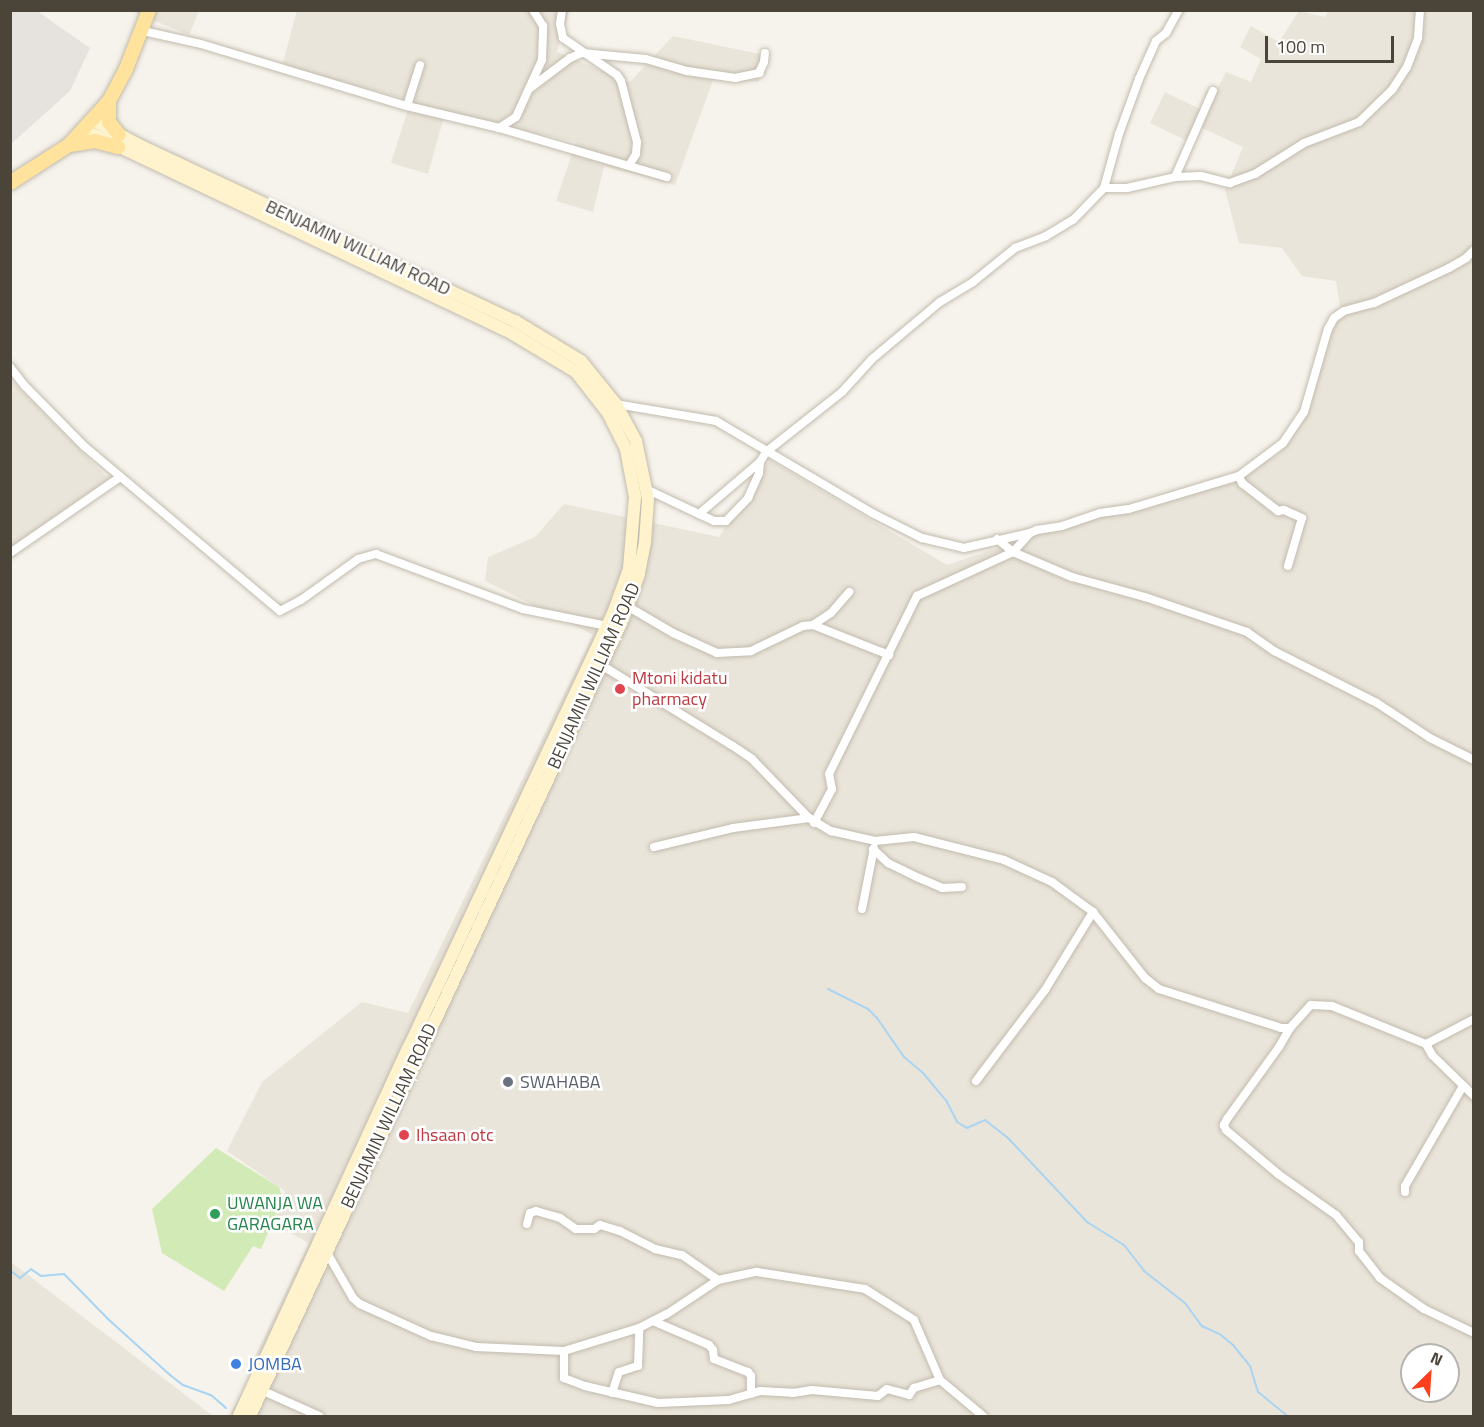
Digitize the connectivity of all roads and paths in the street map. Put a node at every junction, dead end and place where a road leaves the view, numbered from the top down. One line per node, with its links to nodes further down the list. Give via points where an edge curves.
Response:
1 (149, 10): 6 (main road)
2 (533, 10): 10 (street, via 543,26 544,37 542,60)
3 (562, 10): 7 (street, via 560,32)
4 (1179, 10): 22 (street, via 1166,33 1156,41 1139,79)
5 (1420, 10): 20 (street, via 1418,38 1407,68 1392,90 1359,122 1304,143 1243,180 1230,183 1201,176)
6 (142, 31): 12 (main road); 13 (street, via 201,44)
7 (582, 53): 8 (street, via 646,59 735,78 759,73); 10 (street); 18 (street, via 621,81 638,142)
8 (765, 53)
9 (420, 65): 13 (street)
10 (529, 89): 15 (street, via 516,117)
11 (1213, 91): 20 (street)
12 (109, 101): 14 (main road); 16 (main road, via 109,122)
13 (407, 106): 15 (street)
14 (88, 125): 16 (main road, BENJAMIN WILLIAM ROAD); 17 (main road)
15 (499, 128): 18 (street)
16 (118, 141): 17 (main road); 25 (main road, BENJAMIN WILLIAM ROAD, via 515,321 581,361); 30 (main road, BENJAMIN WILLIAM ROAD, via 513,334 576,372 608,413)
17 (69, 145): 21 (main road)
18 (630, 164): 19 (street)
19 (667, 177)
20 (1175, 177): 22 (street, via 1127,188)
21 (10, 183)
22 (1104, 188): 26 (street, via 1059,230 1015,248 973,282 940,302 872,359 842,392)
23 (1473, 250): 28 (street, via 1449,268 1374,303 1344,310 1334,318 1304,412 1283,443)
24 (10, 367): 29 (street, via 64,428)
25 (616, 404): 26 (street, via 709,418); 30 (main road, BENJAMIN WILLIAM ROAD, via 636,441)
26 (766, 452): 27 (street); 34 (street, via 922,538 964,548)
27 (760, 462): 31 (street); 31 (street, via 748,498 726,521 714,521)
28 (1239, 476): 32 (street, via 1129,509); 37 (street, via 1242,483 1278,511 1302,518)
29 (120, 477): 36 (street); 41 (street, via 280,611 358,559 376,554 523,609)
30 (640, 489): 31 (street); 39 (main road, BENJAMIN WILLIAM ROAD, via 645,542); 41 (main road, BENJAMIN WILLIAM ROAD, via 629,569)
31 (699, 514)
32 (1030, 532): 33 (street); 35 (street)
33 (1011, 536): 34 (street); 35 (street)
34 (997, 539): 35 (street)
35 (1017, 549): 42 (street, via 917,596); 44 (street, via 1072,577 1248,632 1274,651)
36 (10, 553)
37 (1288, 566)
38 (849, 592): 40 (street, via 831,613)
39 (627, 606): 40 (street, via 717,653 751,651); 43 (main road, BENJAMIN WILLIAM ROAD)
40 (813, 625): 42 (street)
41 (607, 626): 43 (main road, BENJAMIN WILLIAM ROAD)
42 (889, 655): 45 (street, via 833,765 828,777 832,789)
43 (596, 662): 45 (street, via 752,759); 59 (main road, BENJAMIN WILLIAM ROAD); 70 (main road, BENJAMIN WILLIAM ROAD, via 408,1048)
44 (1473, 760)
45 (811, 820): 46 (street); 47 (street, via 733,828)
46 (874, 845): 48 (street, via 888,863 919,878 942,888); 49 (street); 50 (street, via 914,837 1004,860 1052,882)
47 (654, 847)
48 (962, 887)
49 (862, 909)
50 (1093, 912): 52 (street, via 1159,989 1272,1026); 54 (street, via 1045,990)
51 (1473, 1019): 53 (street)
52 (1290, 1028): 53 (street, via 1311,1005 1319,1004); 63 (street, via 1227,1119 1226,1130 1278,1174 1336,1215 1359,1242 1359,1251 1380,1278 1424,1310)
53 (1426, 1044): 55 (street)
54 (976, 1081)
55 (1463, 1086): 56 (street); 57 (street)
56 (1473, 1096)
57 (1405, 1191)
58 (527, 1224): 60 (street, via 530,1213 536,1211 576,1228 594,1229 600,1225 655,1249 682,1255)
59 (326, 1251): 64 (street, via 356,1301 392,1320 431,1336 476,1347); 66 (main road, BENJAMIN WILLIAM ROAD)
60 (718, 1280): 61 (street); 65 (street, via 757,1272 865,1289 915,1320)
61 (653, 1321): 62 (street); 68 (street, via 709,1345 714,1359 748,1372)
62 (639, 1328): 64 (street); 67 (street, via 638,1366 619,1372)
63 (1473, 1333)
64 (564, 1351): 67 (street, via 564,1378)
65 (940, 1380): 68 (street, via 914,1388 909,1395 887,1389 878,1396 812,1390); 69 (street)
66 (261, 1390): 71 (main road, BENJAMIN WILLIAM ROAD); 72 (street)
67 (612, 1392): 68 (street, via 681,1404 729,1401)
68 (751, 1394)
69 (979, 1415)
70 (239, 1416)
71 (250, 1416)
72 (319, 1416)

